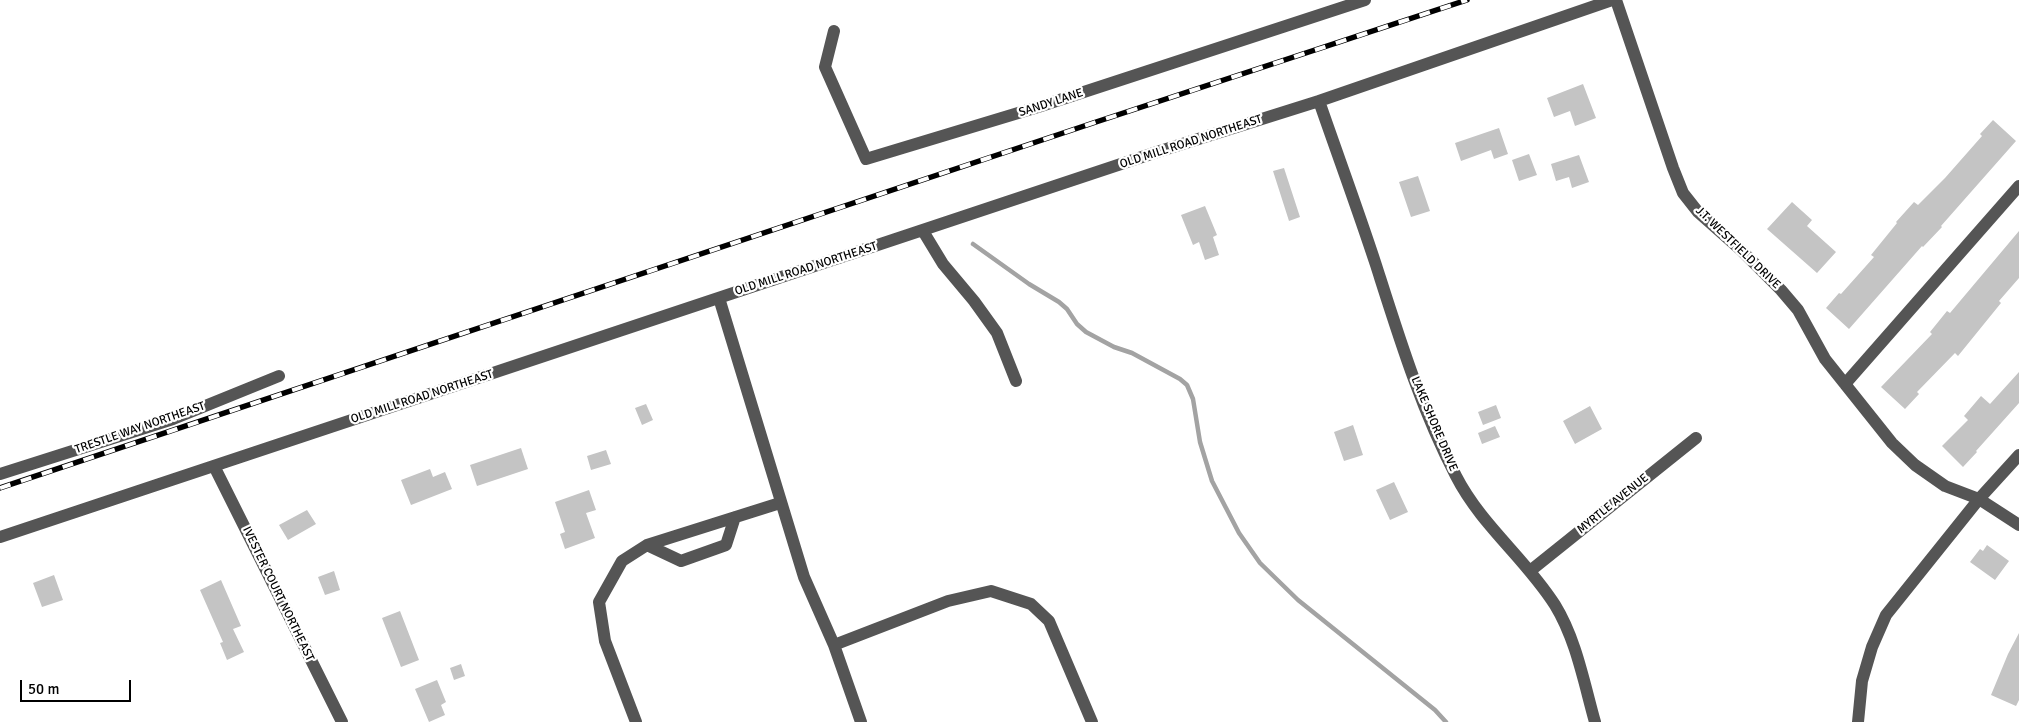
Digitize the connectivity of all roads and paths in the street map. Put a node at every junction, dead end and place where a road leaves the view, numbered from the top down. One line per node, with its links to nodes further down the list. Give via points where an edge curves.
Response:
1 (1365, 0): 5 (street, SANDY LANE, via 1038,107 866,159 825,67)
2 (1612, 0): 4 (street, OLD MILL ROAD NORTHEAST)
3 (1616, 0): 12 (street, J.T. WESTFIELD DRIVE, via 1683,193 1698,212 1782,290 1798,310 1825,359)
4 (1578, 5): 6 (street, OLD MILL ROAD NORTHEAST)
5 (834, 31)
6 (1319, 101): 8 (street, OLD MILL ROAD NORTHEAST); 23 (street, LAKE SHORE DRIVE, via 1412,377 1437,435 1457,478 1486,522)
7 (2019, 186): 12 (street)
8 (923, 231): 9 (street, OLD MILL ROAD NORTHEAST); 11 (street, via 943,264 997,333)
9 (719, 298): 15 (street, OLD MILL ROAD NORTHEAST); 18 (street)
10 (278, 376): 16 (street, TRESTLE WAY NORTHEAST, via 173,420)
11 (1016, 381)
12 (1845, 384): 17 (street, J.T. WESTFIELD DRIVE, via 1892,443 1915,465 1946,486)
13 (1696, 438): 23 (street, MYRTLE AVENUE)
14 (2019, 455): 17 (street)
15 (214, 466): 21 (street, OLD MILL ROAD NORTHEAST); 25 (street, IVESTER COURT NORTHEAST)
16 (0, 474)
17 (1979, 499): 20 (street, J.T. WESTFIELD DRIVE); 30 (street, via 1886,615 1872,646 1862,681)
18 (780, 503): 19 (street); 24 (street, via 804,577)
19 (735, 517): 22 (street); 22 (street, via 726,545 681,561)
20 (2019, 525)
21 (0, 537)
22 (647, 545): 26 (street, via 622,561 599,602 605,642)
23 (1530, 571): 29 (street, LAKE SHORE DRIVE, via 1555,606 1572,642)
24 (834, 645): 27 (street); 28 (street, via 948,601 992,592 1031,604 1049,621)
25 (342, 722)
26 (636, 722)
27 (861, 722)
28 (1092, 722)
29 (1595, 722)
30 (1858, 722)

